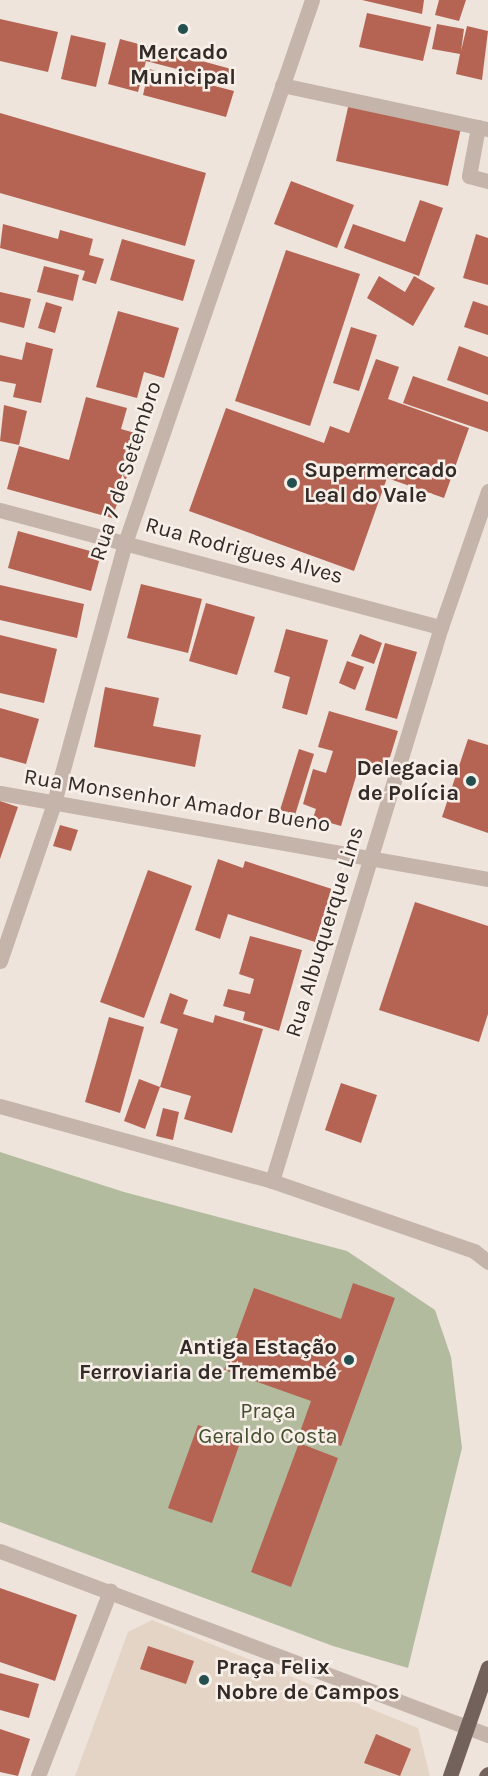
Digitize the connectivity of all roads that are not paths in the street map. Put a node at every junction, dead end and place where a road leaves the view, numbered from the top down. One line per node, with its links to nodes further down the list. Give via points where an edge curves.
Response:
1 (312, 0): 2 (street, Rua 7 de Setembro)
2 (282, 85): 3 (street); 7 (street, Rua 7 de Setembro)
3 (483, 128): 4 (street, via 469,176)
4 (488, 181)
5 (488, 491): 8 (street, Rua Albuquerque Lins)
6 (0, 510): 7 (street, Rua Rodrigues Alves)
7 (125, 543): 8 (street, Rua Rodrigues Alves); 10 (street, Rua 7 de Setembro)
8 (441, 627): 11 (street, Rua Albuquerque Lins)
9 (0, 794): 10 (street, Rua Monsenhor Amador Bueno)
10 (53, 806): 11 (street, Rua Monsenhor Amador Bueno); 13 (street, Rua 7 de Setembro)
11 (372, 855): 12 (street, Rua Monsenhor Amador Bueno); 15 (street, Rua Albuquerque Lins)
12 (488, 879)
13 (0, 961)
14 (0, 1106): 15 (street)
15 (272, 1181): 16 (street, via 474,1251)
16 (488, 1262)
17 (0, 1551): 18 (street)
18 (110, 1591): 20 (street); 22 (street)
19 (488, 1667): 20 (main road)
20 (464, 1727): 21 (street); 23 (main road)
21 (488, 1735)
22 (38, 1776)
23 (450, 1776)

